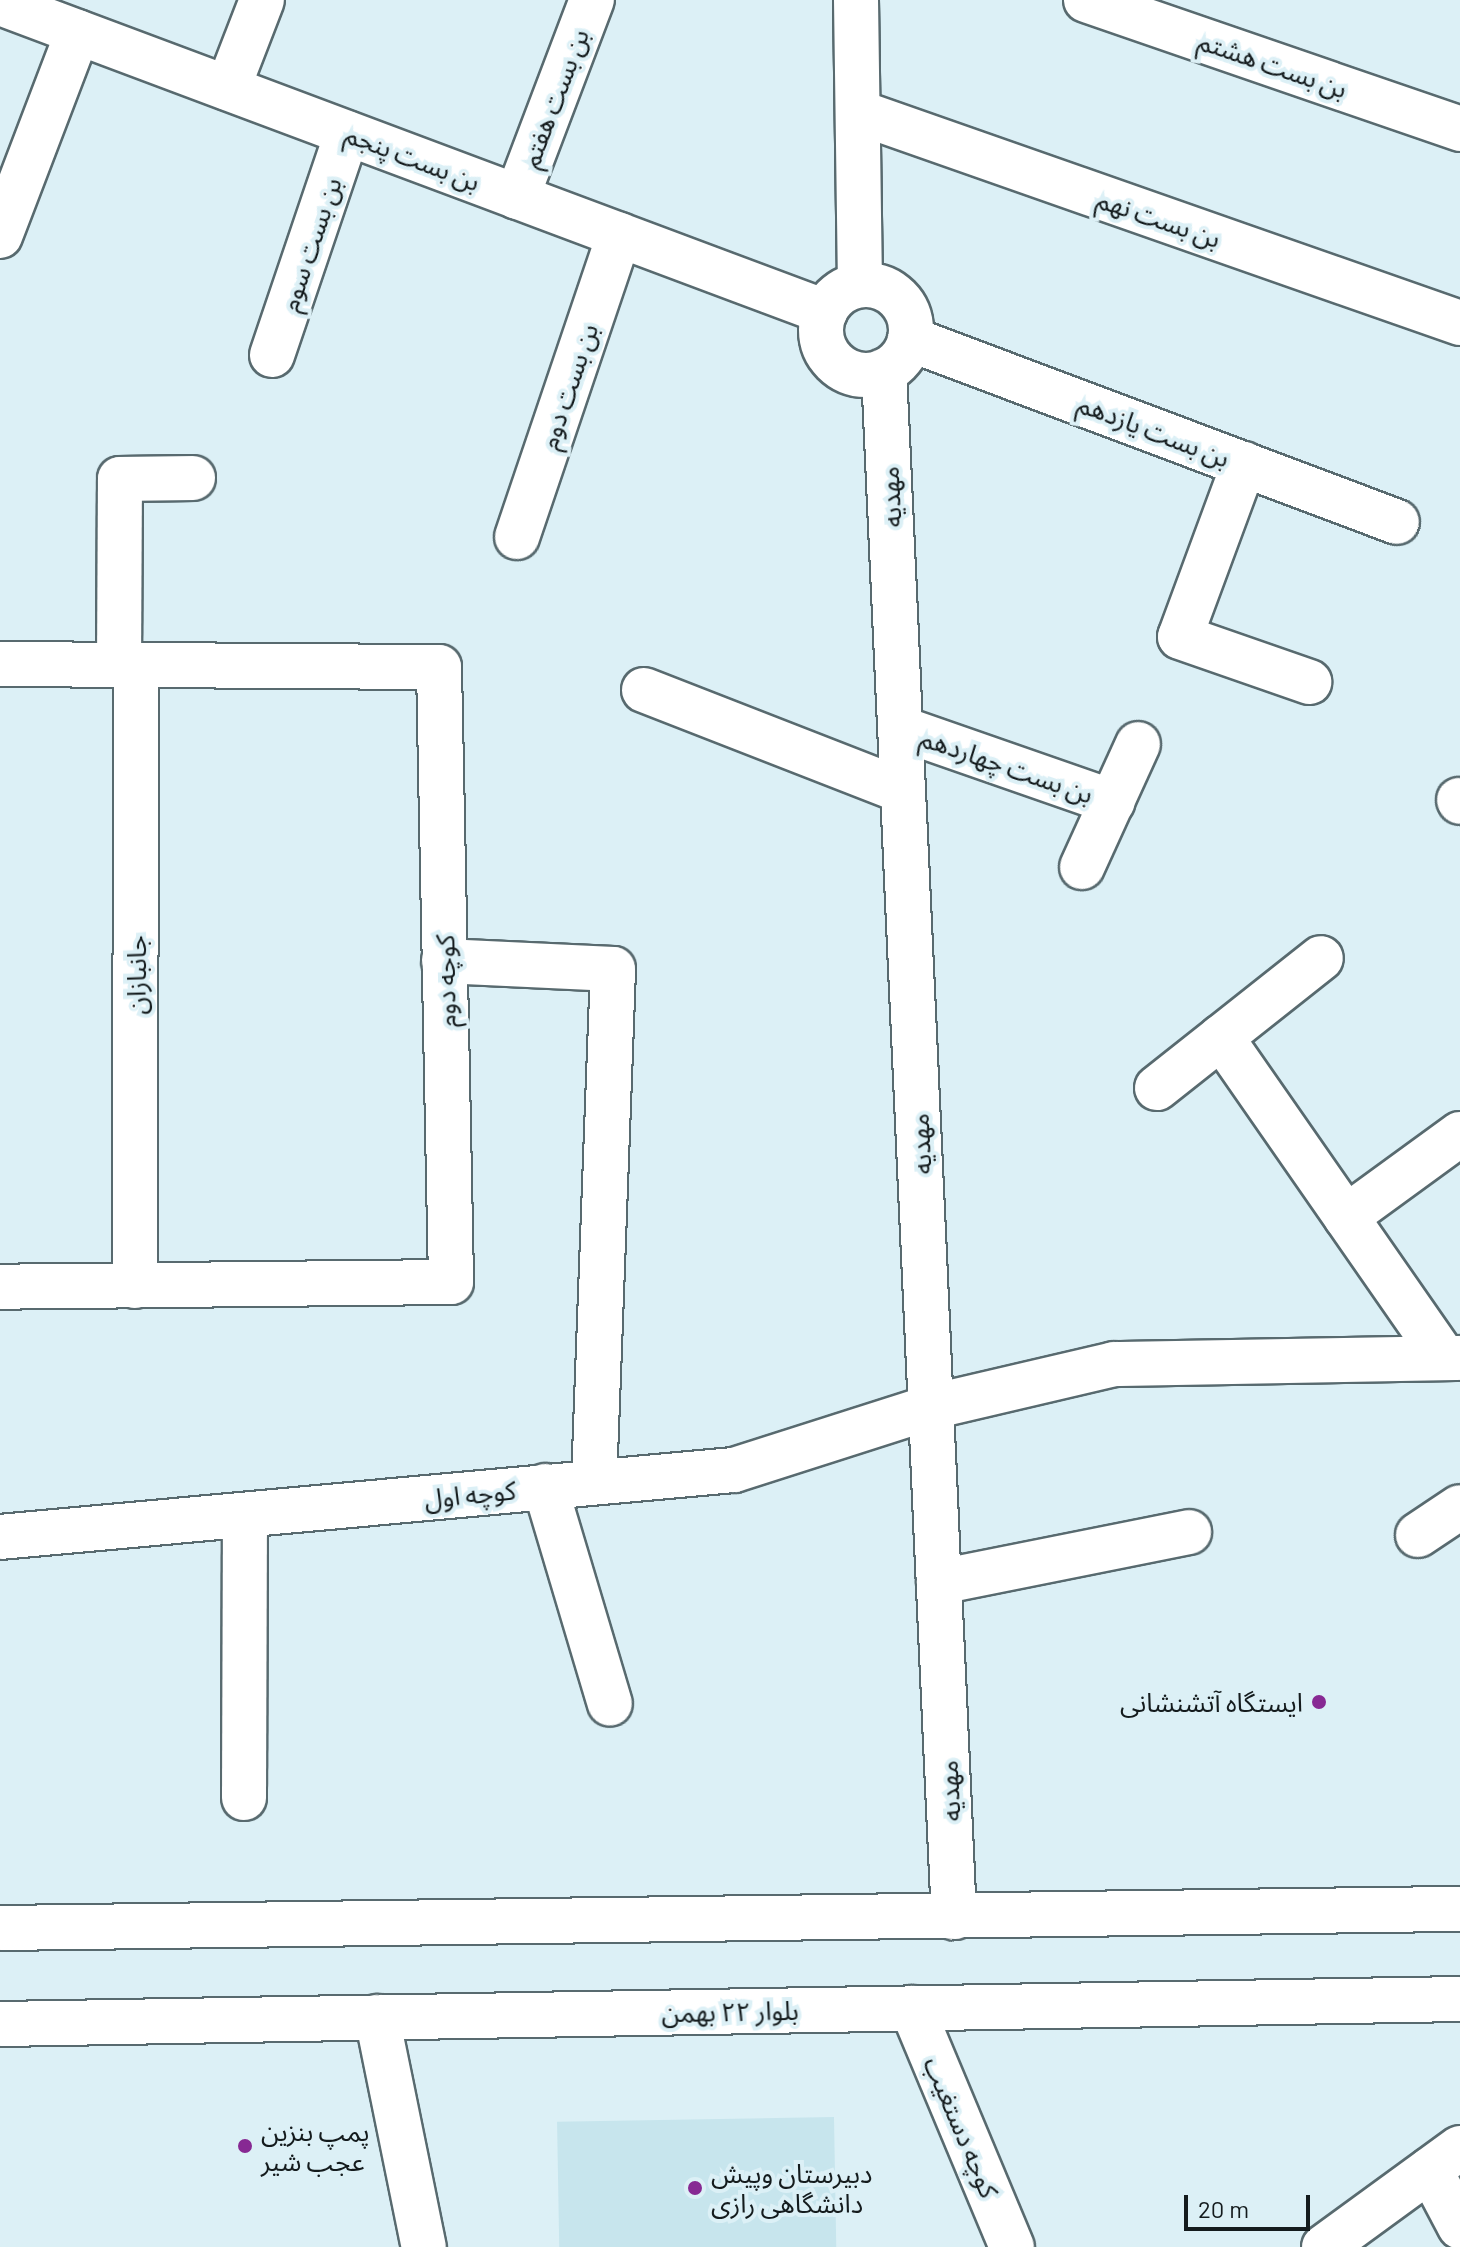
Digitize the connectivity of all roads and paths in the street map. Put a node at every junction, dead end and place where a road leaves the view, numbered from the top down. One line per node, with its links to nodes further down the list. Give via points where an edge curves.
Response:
1 (262, 0): 7 (street)
2 (592, 0): 11 (street, بن بست هفتم)
3 (856, 0): 8 (street)
4 (1086, 0): 9 (street, بن بست هشتم)
5 (0, 3): 6 (street, بن بست پنجم)
6 (78, 32): 7 (street, بن بست پنجم); 13 (street)
7 (228, 88): 10 (street, بن بست پنجم)
8 (858, 112): 14 (street); 16 (street, بن بست نهم)
9 (1460, 129)
10 (347, 133): 11 (street, بن بست پنجم); 17 (street, بن بست سوم)
11 (517, 197): 12 (street, بن بست پنجم)
12 (619, 235): 15 (street, بن بست پنجم); 22 (street, بن بست دوم)
13 (0, 236)
14 (860, 285): 15 (street); 18 (street, via 899,298)
15 (825, 312): 18 (street, via 829,356 853,373)
16 (1460, 323)
17 (272, 355)
18 (897, 355): 19 (street, بن بست یازدهم); 27 (street, مهدیه)
19 (1244, 464): 21 (street, بن بست یازدهم); 25 (street, via 1180,637)
20 (193, 478): 24 (street, جانبازان, via 120,479)
21 (1397, 522)
22 (517, 537)
23 (0, 664): 24 (street, کوچه دوم)
24 (128, 665): 33 (street, کوچه دوم, via 439,667); 38 (street, جانبازان)
25 (1309, 682)
26 (644, 690): 29 (street)
27 (900, 728): 29 (street, مهدیه); 30 (street, بن بست چهاردهم)
28 (1138, 744): 30 (street)
29 (903, 791): 41 (street, مهدیه)
30 (1113, 802): 31 (street)
31 (1082, 867)
32 (1321, 958): 34 (street)
33 (444, 961): 38 (street, کوچه دوم, via 451,1282); 42 (street, via 613,969)
34 (1221, 1037): 35 (street); 37 (street)
35 (1157, 1088)
36 (1460, 1134): 37 (street)
37 (1346, 1217): 40 (street)
38 (135, 1286): 39 (street, کوچه دوم)
39 (0, 1287)
40 (1451, 1357): 41 (street, کوچه اول, via 1114,1364)
41 (931, 1407): 42 (street, کوچه اول, via 734,1470); 49 (street, مهدیه)
42 (594, 1482): 43 (street, کوچه اول)
43 (545, 1486): 45 (street, کوچه اول); 50 (street)
44 (1460, 1507): 47 (street)
45 (245, 1518): 48 (street, کوچه اول); 51 (street)
46 (1189, 1532): 49 (street)
47 (1418, 1535)
48 (0, 1537)
49 (939, 1582): 53 (street, مهدیه)
50 (610, 1704)
51 (244, 1798)
52 (1460, 1909): 53 (street)
53 (954, 1917): 54 (street)
54 (0, 1928)
55 (1460, 1999): 56 (street, بلوار ۲۲ بهمن)
56 (912, 2008): 57 (street, بلوار ۲۲ بهمن); 62 (street, کوچه دستغیب)
57 (377, 2017): 58 (street, بلوار ۲۲ بهمن); 61 (street)
58 (0, 2024)
59 (1445, 2159): 60 (street); 63 (street)
60 (1460, 2227)
61 (424, 2247)
62 (1012, 2247)
63 (1324, 2247)

